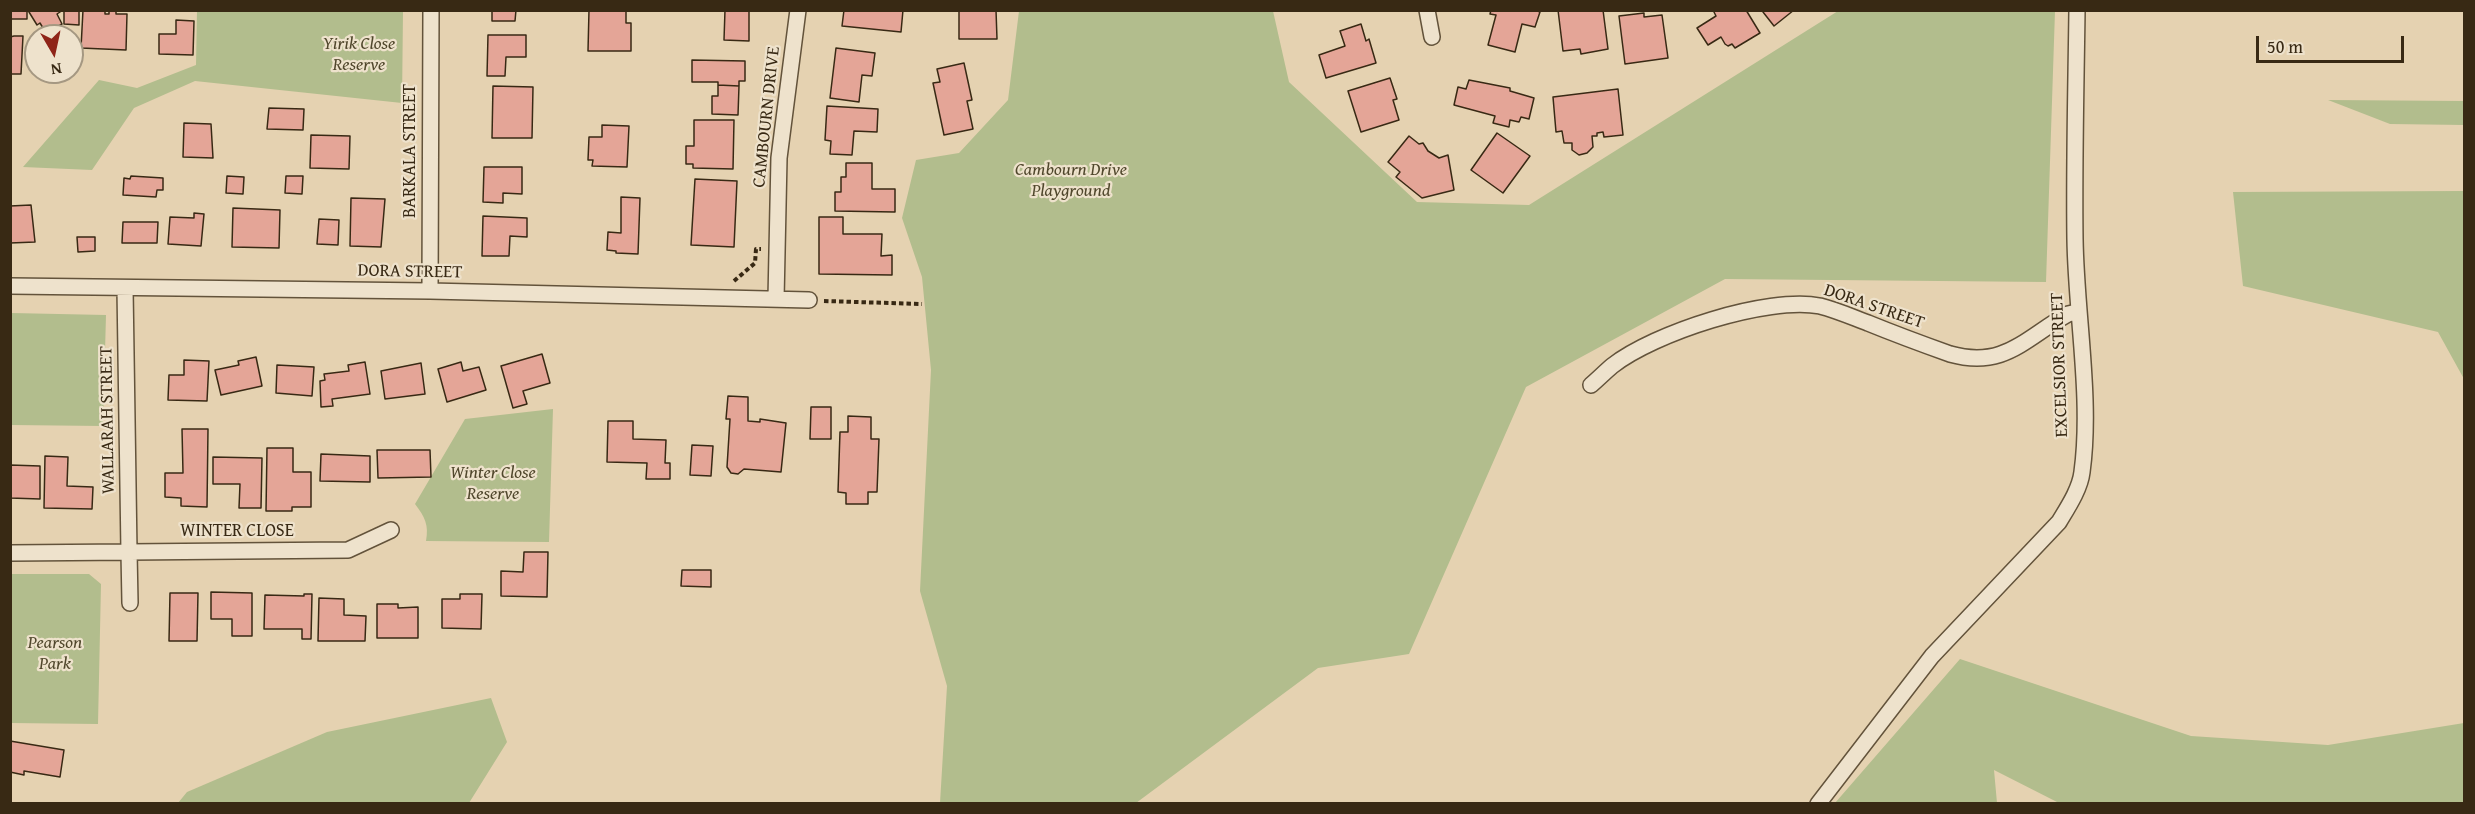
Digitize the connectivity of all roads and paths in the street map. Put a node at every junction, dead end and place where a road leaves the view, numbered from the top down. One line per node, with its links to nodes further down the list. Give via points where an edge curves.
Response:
1 (431, 10): 8 (street, BARKALA STREET)
2 (798, 10): 9 (street, CAMBOURN DRIVE, via 779,158)
3 (1427, 10): 5 (street)
4 (2077, 10): 12 (street, EXCELSIOR STREET)
5 (1432, 37)
6 (10, 286): 7 (street, DORA STREET)
7 (125, 288): 8 (street, DORA STREET); 15 (street, WALLARAH STREET)
8 (430, 291): 9 (street, DORA STREET)
9 (776, 299): 10 (street, DORA STREET)
10 (809, 300): 11 (path)
11 (922, 304)
12 (2077, 312): 13 (street, DORA STREET, via 2002,355 1967,359 1828,308 1793,303 1774,305 1676,333 1612,365); 18 (street, EXCELSIOR STREET, via 2085,415 2082,474 2071,502 2059,522 1932,656)
13 (1592, 385)
14 (391, 530): 15 (street, WINTER CLOSE, via 348,550)
15 (129, 552): 16 (street, WINTER CLOSE); 17 (street)
16 (10, 553)
17 (130, 603)
18 (1818, 804)

